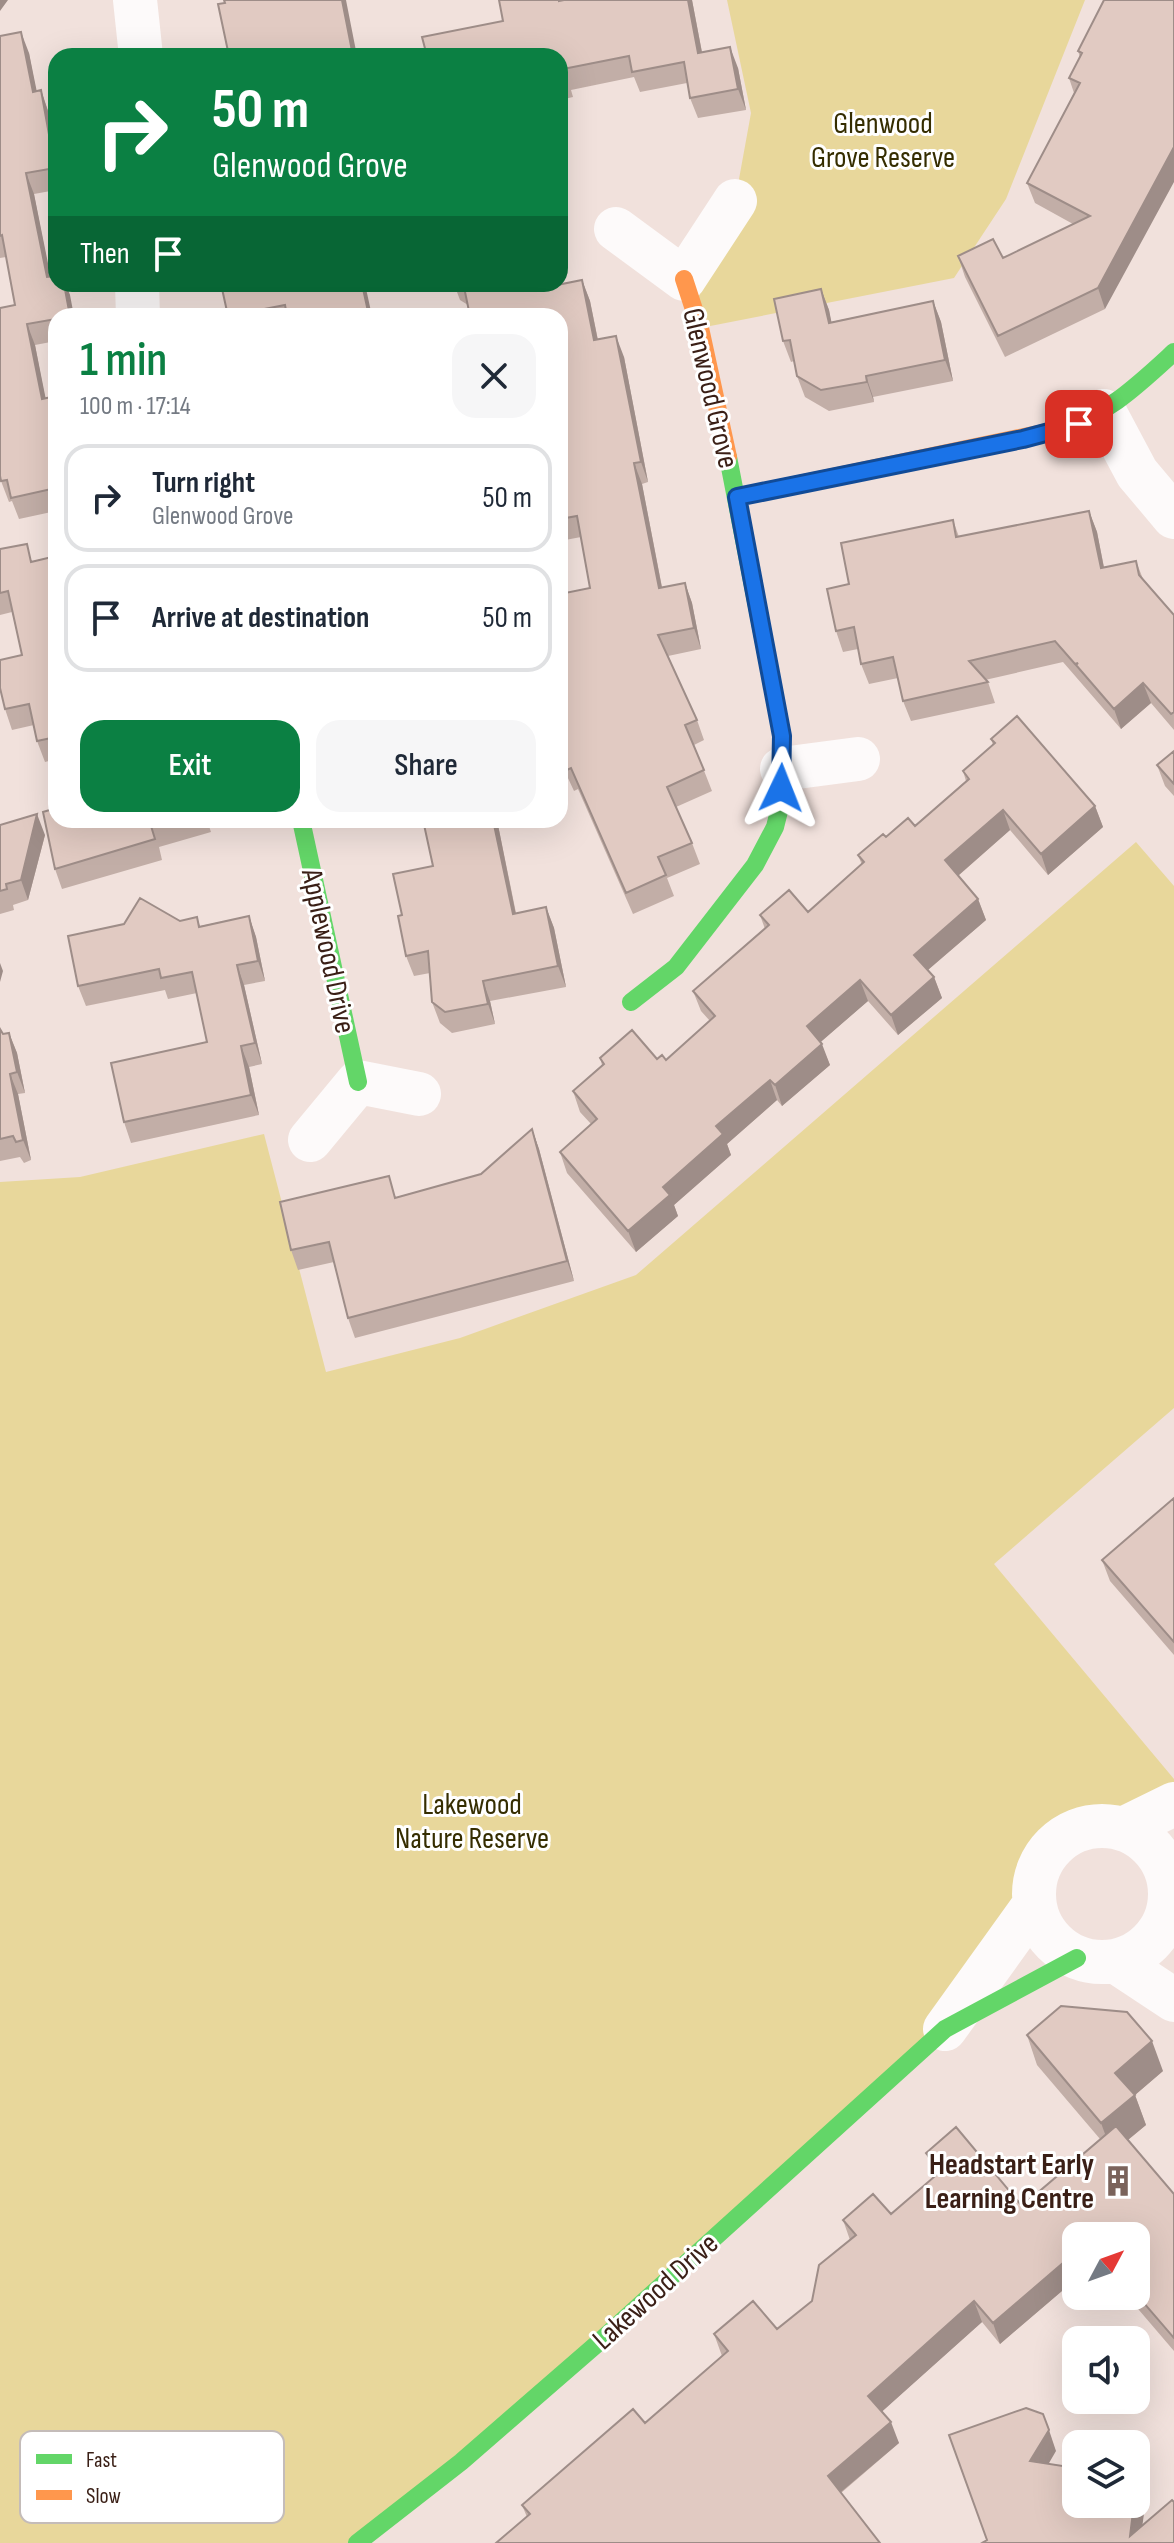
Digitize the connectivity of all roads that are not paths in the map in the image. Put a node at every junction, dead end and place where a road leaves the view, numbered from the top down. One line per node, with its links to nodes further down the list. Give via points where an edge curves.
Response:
1 (135, 0): 2 (street)
2 (140, 48)
3 (735, 201): 5 (street, Glenwood Grove)
4 (616, 229): 5 (street, Glenwood Grove)
5 (684, 279): 8 (street, Glenwood Grove)
6 (1174, 352): 7 (street, Glenwood Grove)
7 (1104, 411): 8 (street, Glenwood Grove, via 1079,424 1023,439); 9 (street, via 1137,473)
8 (737, 497): 11 (street, Glenwood Grove, via 782,736)
9 (1174, 517)
10 (858, 759): 11 (street)
11 (782, 769): 13 (street, Glenwood Grove, via 775,827 755,865 676,967)
12 (303, 828): 14 (street, Applewood Drive)
13 (631, 1002)
14 (358, 1082): 15 (street); 16 (street)
15 (419, 1094)
16 (310, 1140)
17 (1174, 1804): 18 (street)
18 (1123, 1829): 19 (street, via 1158,1855); 20 (street, via 1077,1830 1057,1842 1042,1860)
19 (1171, 1894): 21 (street, via 1160,1930 1148,1945 1133,1955)
20 (1034, 1905): 21 (street, via 1042,1928 1057,1946); 23 (street, Lakewood Drive)
21 (1096, 1960): 22 (street); 23 (street, Lakewood Drive)
22 (1174, 2000)
23 (945, 2029): 24 (street, Lakewood Drive, via 586,2353 461,2462)
24 (357, 2543)

